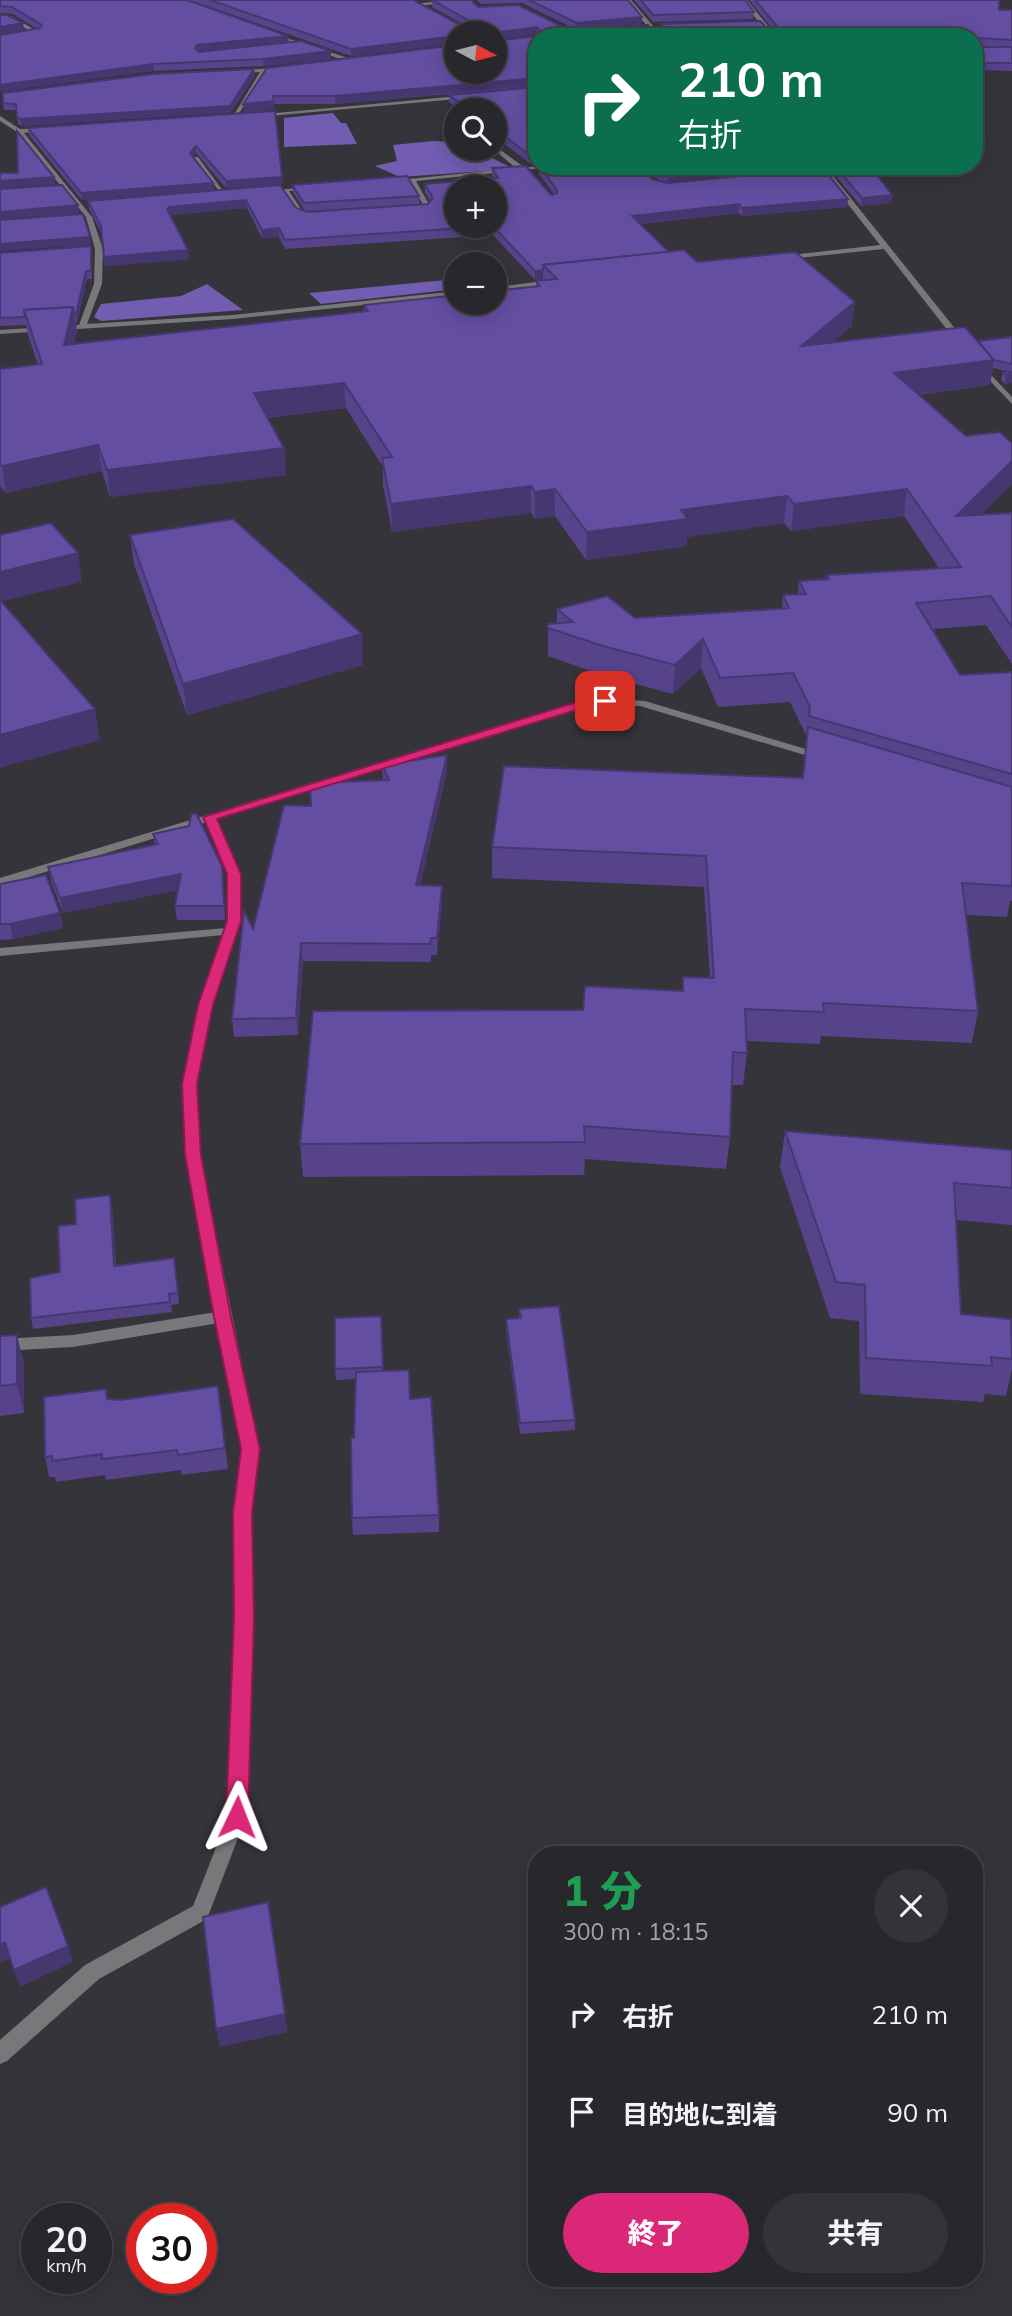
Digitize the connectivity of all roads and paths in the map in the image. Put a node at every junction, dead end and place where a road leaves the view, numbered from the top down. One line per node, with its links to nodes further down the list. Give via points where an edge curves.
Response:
1 (472, 0): 5 (street); 6 (street)
2 (628, 0): 12 (street)
3 (744, 0): 10 (street)
4 (405, 2): 5 (street)
5 (417, 4): 7 (street)
6 (478, 9)
7 (428, 10)
8 (0, 18): 16 (street, via 10,17 37,33)
9 (749, 23): 10 (street)
10 (762, 23): 15 (street)
11 (687, 26): 12 (street)
12 (651, 27): 14 (street)
13 (257, 28): 17 (street)
14 (643, 28)
15 (766, 28)
16 (0, 39)
17 (305, 46): 18 (street); 20 (street)
18 (279, 48)
19 (365, 60): 20 (street)
20 (351, 61): 21 (street)
21 (326, 64)
22 (289, 68): 23 (street)
23 (264, 71): 24 (street); 26 (street)
24 (229, 72)
25 (480, 95): 26 (street)
26 (234, 117): 28 (street)
27 (0, 118): 30 (street)
28 (220, 118)
29 (59, 128): 30 (street)
30 (19, 131): 40 (street)
31 (507, 157): 33 (street)
32 (196, 158): 45 (street)
33 (526, 170): 36 (street)
34 (532, 175): 37 (street)
35 (828, 175): 53 (street)
36 (412, 180): 38 (street); 49 (street, via 428,208)
37 (537, 180)
38 (387, 182)
39 (324, 187): 42 (street)
40 (64, 188): 41 (street); 48 (street)
41 (51, 189)
42 (285, 190): 43 (street); 50 (street, via 301,214)
43 (249, 192)
44 (237, 193): 45 (street)
45 (224, 194): 46 (street)
46 (211, 195)
47 (94, 204): 48 (street)
48 (81, 205): 51 (street)
49 (401, 210)
50 (322, 215)
51 (89, 217): 52 (street); 54 (street)
52 (76, 218)
53 (885, 247): 56 (street); 62 (street)
54 (99, 249): 55 (street); 60 (street, via 98,284)
55 (87, 250)
56 (774, 259)
57 (565, 281): 58 (street)
58 (507, 288)
59 (444, 294): 60 (street, via 233,317)
60 (82, 326): 61 (street)
61 (0, 332)
62 (968, 351)
63 (977, 361): 64 (street)
64 (985, 371): 65 (street); 66 (street)
65 (999, 374)
66 (1012, 402)
67 (840, 762): 68 (street, via 641,703 605,701 578,705)
68 (210, 817): 69 (street); 70 (street, via 234,874)
69 (0, 882)
70 (231, 931): 71 (street); 72 (street, via 206,1005 190,1084 193,1155)
71 (0, 952)
72 (222, 1317): 73 (street, via 73,1341); 74 (street, via 251,1449 243,1513 237,1817 200,1912 92,1972)
73 (0, 1345)
74 (0, 2054)

